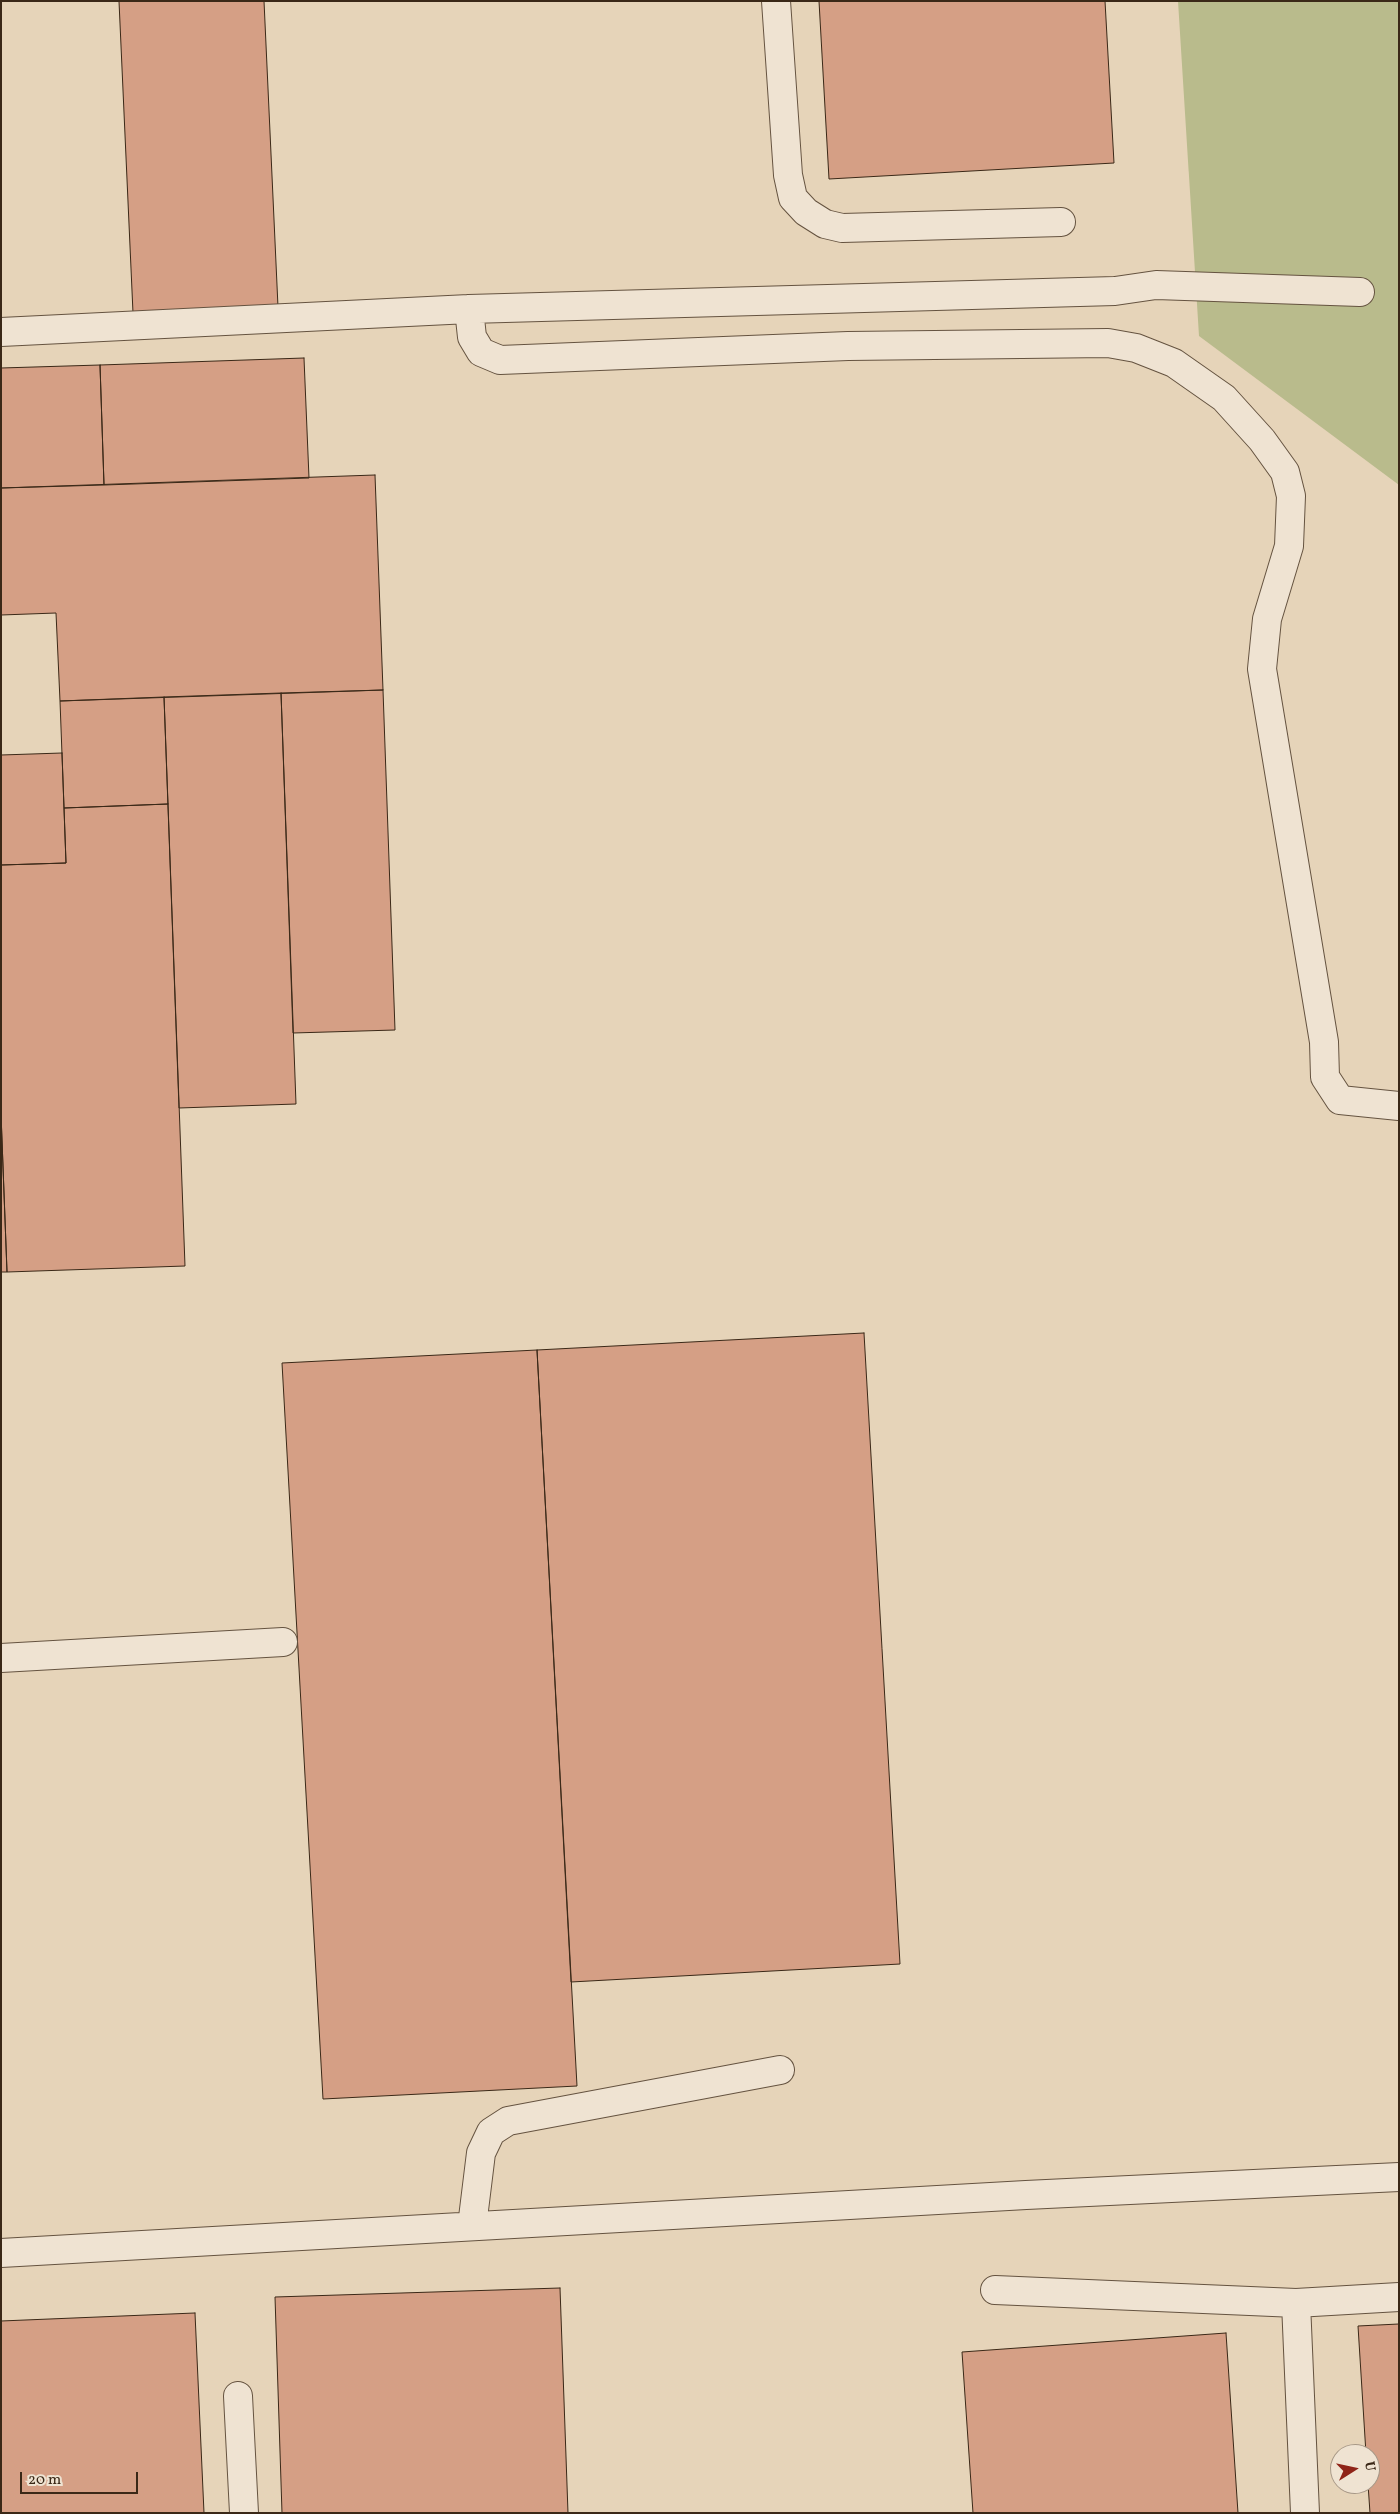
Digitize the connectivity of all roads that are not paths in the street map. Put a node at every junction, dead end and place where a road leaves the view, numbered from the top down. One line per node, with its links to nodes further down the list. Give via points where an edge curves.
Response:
1 (776, 1): 2 (street, via 788,175 793,198 806,212 825,224 842,228)
2 (1061, 222)
3 (1360, 292): 4 (street, via 1156,285 1105,291)
4 (469, 310): 5 (street); 6 (street, via 472,337 481,352 500,360 848,346 1108,343 1136,348 1174,363 1224,398 1262,440 1285,472 1291,496 1289,546 1268,619 1262,668 1324,1042 1325,1076 1340,1100)
5 (1, 332)
6 (1399, 1106)
7 (283, 1642): 8 (street)
8 (1, 1658)
9 (780, 2070): 11 (street, via 508,2121 491,2132 481,2153)
10 (1399, 2177): 11 (street)
11 (472, 2226): 12 (street)
12 (1, 2253)
13 (995, 2290): 15 (street)
14 (1399, 2297): 15 (street)
15 (1296, 2303): 18 (street)
16 (238, 2396): 17 (street)
17 (244, 2513)
18 (1305, 2513)

